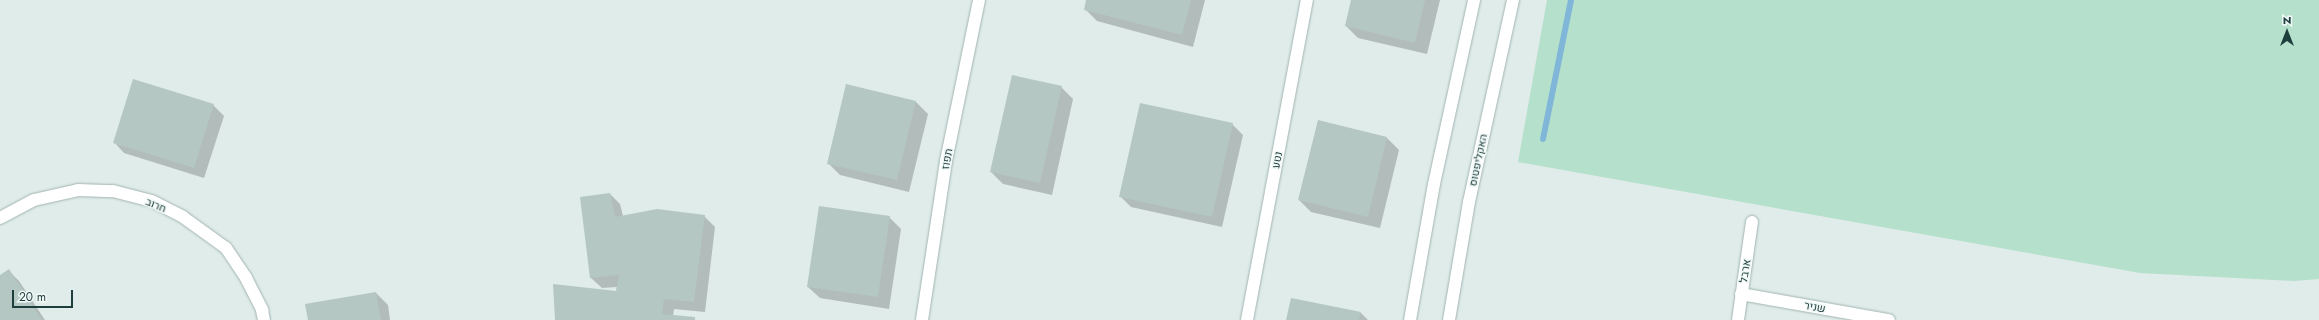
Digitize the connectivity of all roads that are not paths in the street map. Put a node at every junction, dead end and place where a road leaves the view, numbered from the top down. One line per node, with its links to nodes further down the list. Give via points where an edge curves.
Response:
1 (979, 0): 9 (street, תפוז, via 946,161)
2 (1307, 0): 10 (street, נטע)
3 (1474, 0): 11 (street, via 1434,184)
4 (1513, 0): 12 (street, האקליפטוס, via 1469,202)
5 (0, 218): 8 (street, חרוב, via 34,200 78,190 113,191 152,201 184,217 226,248 246,278 262,310)
6 (1752, 222): 7 (street, ארבל)
7 (1741, 294): 13 (street, ארבל); 14 (street, שניר)
8 (264, 320)
9 (922, 320)
10 (1247, 320)
11 (1410, 320)
12 (1449, 320)
13 (1738, 320)
14 (1888, 320)

